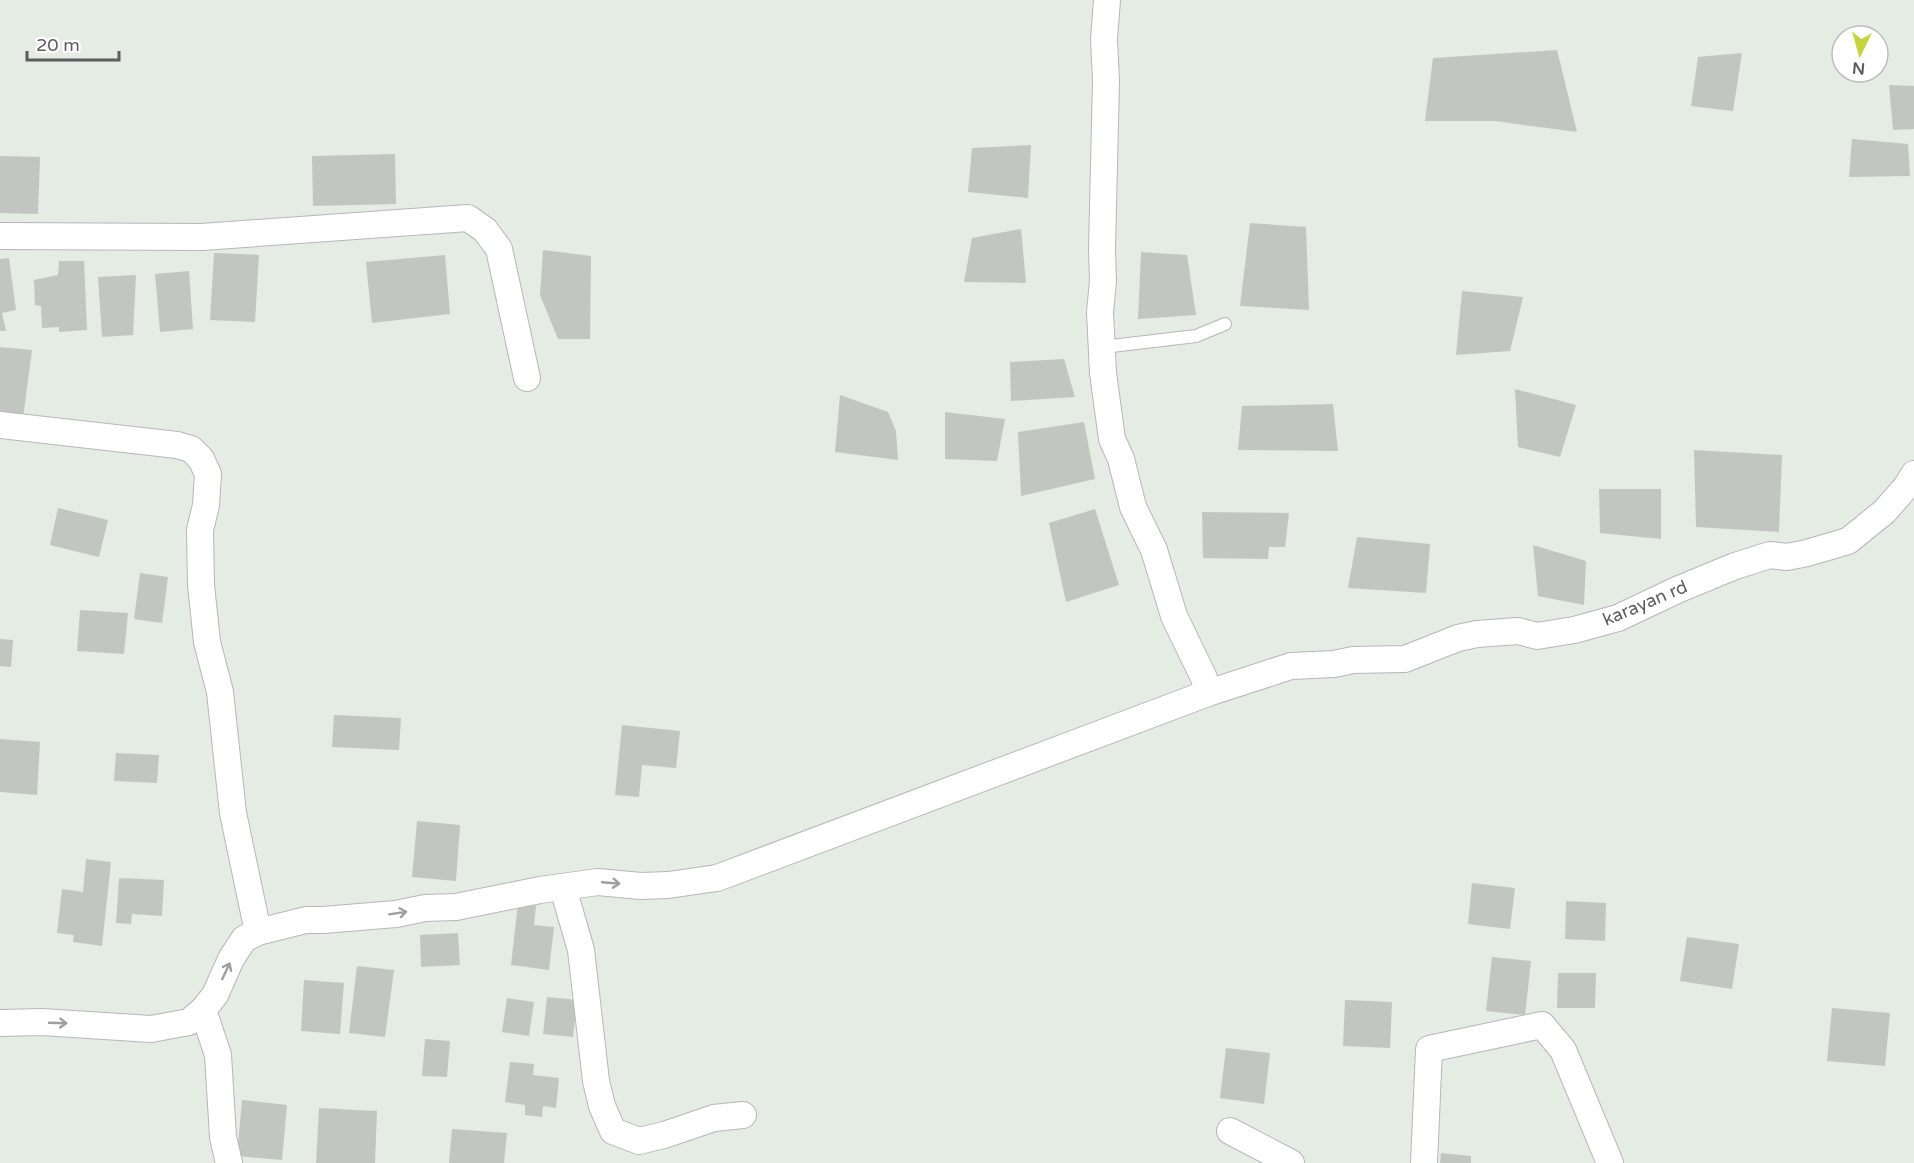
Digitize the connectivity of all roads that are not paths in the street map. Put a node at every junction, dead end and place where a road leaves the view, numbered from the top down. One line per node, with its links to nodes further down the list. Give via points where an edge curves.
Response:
1 (1107, 0): 4 (street, via 1100,312)
2 (0, 236): 5 (street, via 202,237 468,218 485,230 499,249)
3 (1225, 324): 4 (lane, via 1196,336)
4 (1103, 346): 8 (street, via 1112,439 1133,507 1154,549 1174,616)
5 (528, 378)
6 (0, 425): 10 (street, via 177,445 191,448 201,459 208,474 200,530 207,642 220,692 233,813)
7 (1914, 474): 8 (street, karayan rd, via 1884,512 1848,541 1787,557 1770,555 1735,566 1618,618 1537,636 1518,630 1477,634 1405,659 1291,666)
8 (1206, 685): 9 (street, karayan rd, one-way to 8, via 598,882 668,885 717,878)
9 (563, 888): 10 (street, karayan rd, one-way to 9, via 306,920 456,907); 13 (street, via 581,950 596,1081 613,1131 639,1141 714,1119)
10 (258, 932): 11 (street, one-way to 10, via 215,995 243,939)
11 (203, 1010): 12 (street, one-way to 11, via 151,1029 189,1022); 15 (street, via 218,1055 223,1137)
12 (0, 1023)
13 (743, 1116)
14 (1230, 1131): 16 (street)
15 (229, 1163)
16 (1291, 1163)
17 (1424, 1163): 18 (street, via 1429,1048 1542,1025 1563,1050)
18 (1610, 1163)

